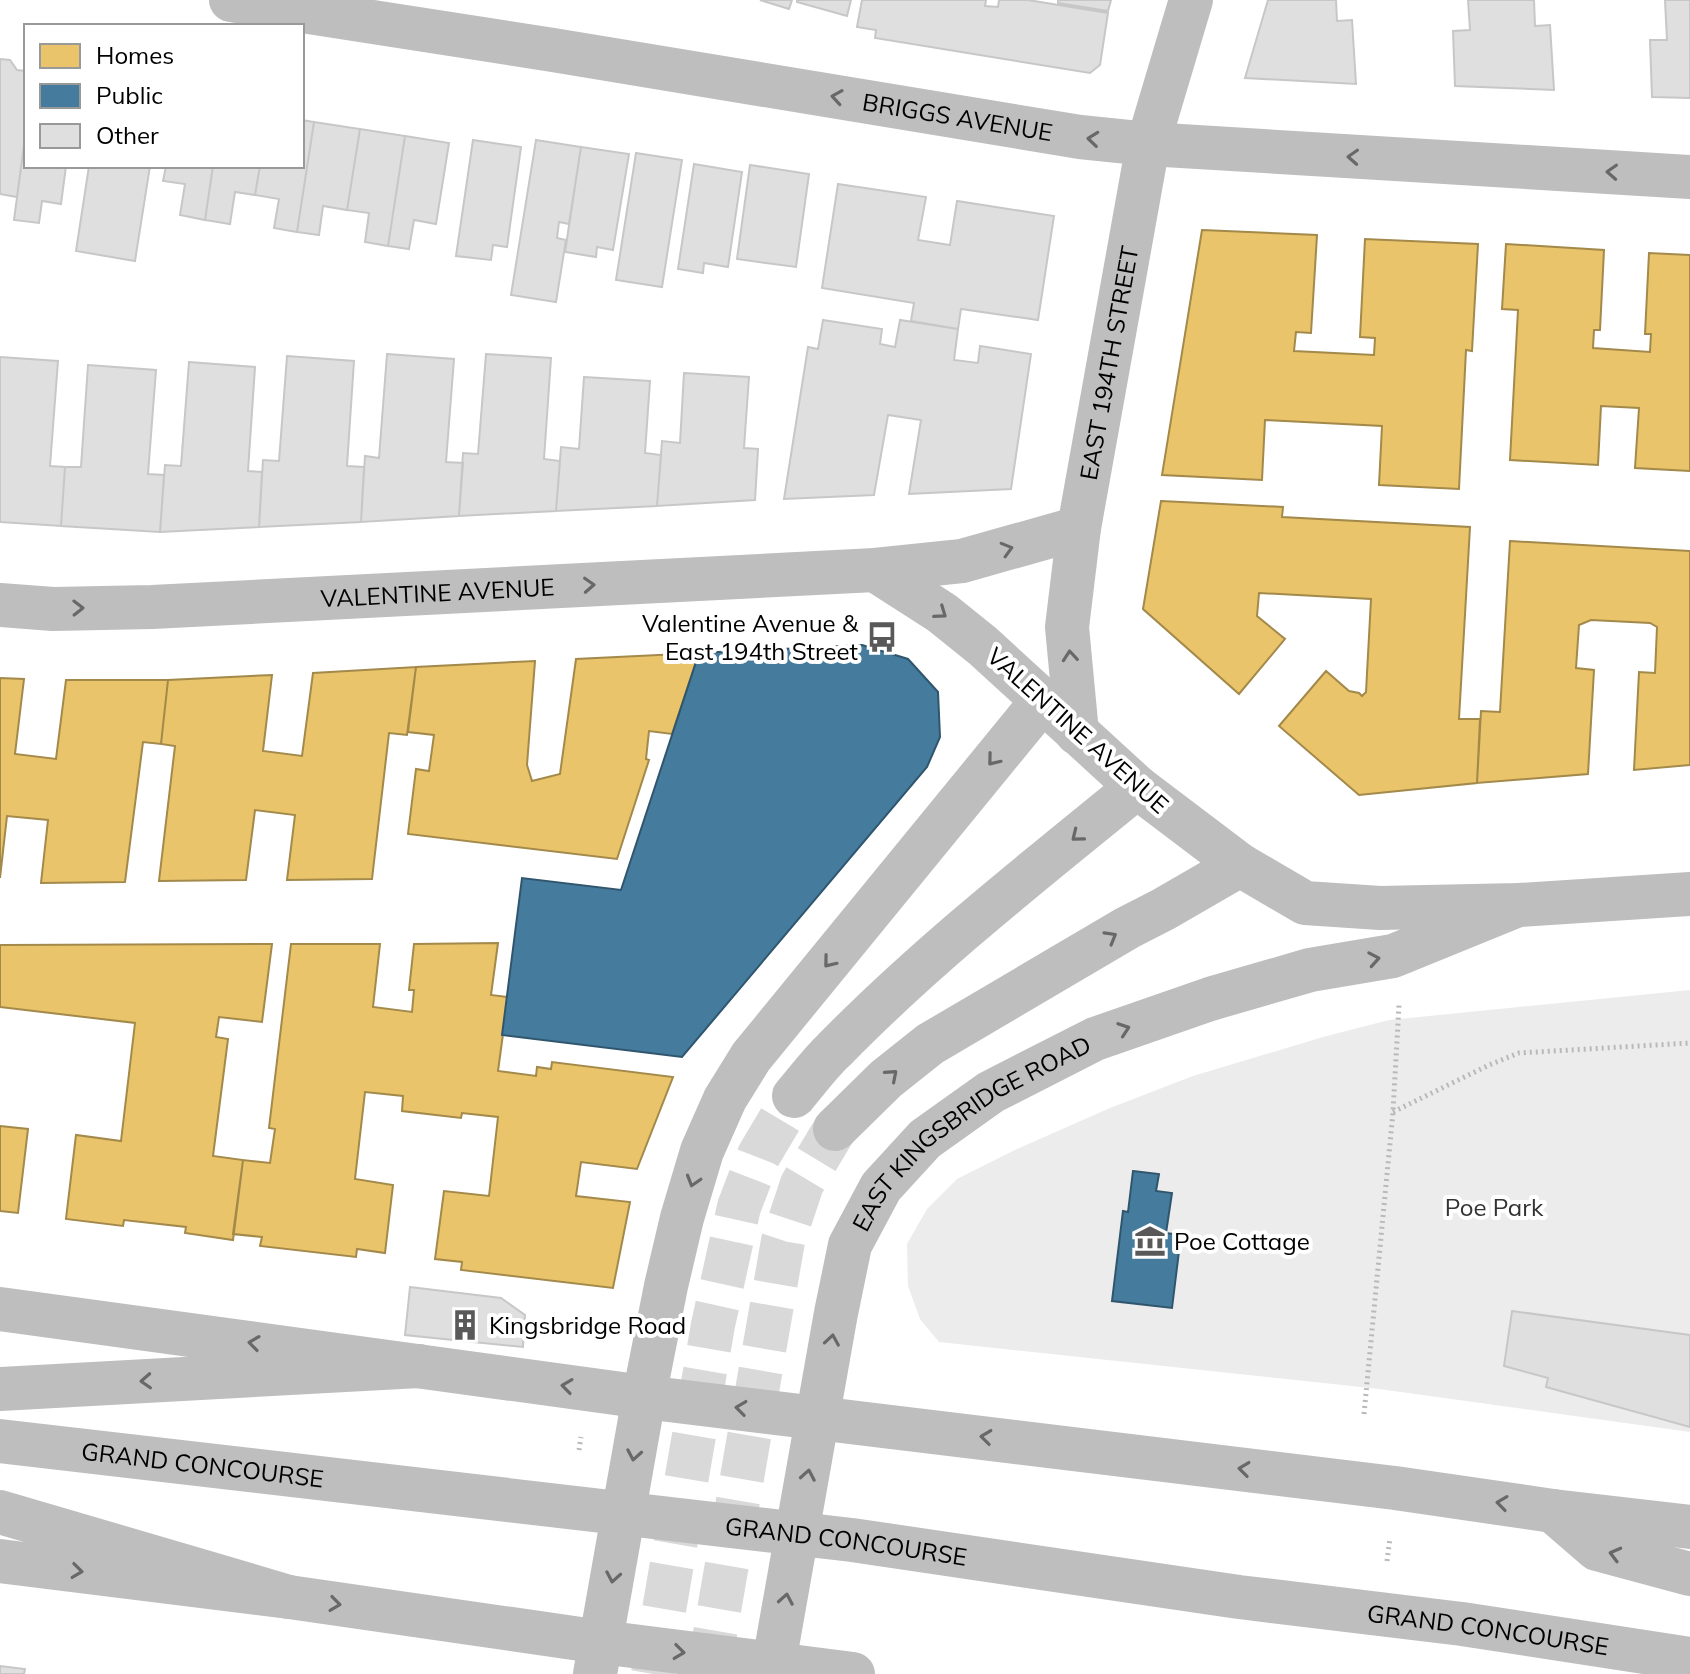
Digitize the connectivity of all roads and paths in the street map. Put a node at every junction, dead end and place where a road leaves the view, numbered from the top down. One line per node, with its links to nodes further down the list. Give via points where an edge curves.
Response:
1 (231, 0): 3 (street, BRIGGS AVENUE, one-way to 1)
2 (1191, 0): 3 (street, EAST 194TH STREET)
3 (1148, 144): 4 (street, BRIGGS AVENUE, one-way to 3); 5 (street, EAST 194TH STREET)
4 (1690, 177)
5 (1079, 528): 6 (street, VALENTINE AVENUE, one-way to 5, via 962,561); 9 (street, EAST 194TH STREET, one-way to 5, via 1067,627)
6 (875, 570): 7 (street, VALENTINE AVENUE, one-way to 6, via 152,607); 8 (street, VALENTINE AVENUE, one-way to 8, via 942,613)
7 (0, 605)
8 (1043, 700): 9 (street, VALENTINE AVENUE); 22 (street, one-way to 22, via 751,1057 725,1099 682,1218)
9 (1077, 733): 10 (street, VALENTINE AVENUE)
10 (1137, 787): 11 (street, VALENTINE AVENUE); 16 (street, one-way to 16, via 876,1009)
11 (1240, 865): 13 (street, EAST KINGSBRIDGE ROAD, via 1305,903 1380,908); 18 (street, one-way to 11, via 930,1044)
12 (1690, 894): 13 (street, EAST KINGSBRIDGE ROAD)
13 (1519, 905): 24 (street, EAST KINGSBRIDGE ROAD, one-way to 13, via 850,1245 881,1187 925,1139 991,1092 1095,1039 1310,970 1393,956)
14 (1399, 1004): 17 (path)
15 (1690, 1043): 17 (path, via 1519,1053)
16 (794, 1096)
17 (1393, 1112): 23 (path)
18 (835, 1129)
19 (0, 1309): 20 (street, one-way to 19)
20 (419, 1366): 21 (street, one-way to 21); 22 (street, one-way to 20)
21 (0, 1389)
22 (644, 1397): 24 (street, one-way to 22); 28 (street, one-way to 28)
23 (1364, 1414)
24 (819, 1417): 26 (street, one-way to 24); 31 (street, EAST KINGSBRIDGE ROAD, one-way to 24)
25 (0, 1441): 28 (street, GRAND CONCOURSE)
26 (1553, 1511): 29 (street); 34 (street, one-way to 26, via 1597,1549)
27 (0, 1512): 35 (street)
28 (624, 1513): 31 (street, GRAND CONCOURSE); 36 (street, one-way to 36)
29 (1690, 1527)
30 (1391, 1532): 33 (path)
31 (798, 1533): 37 (street, GRAND CONCOURSE); 38 (street, EAST KINGSBRIDGE ROAD, one-way to 31)
32 (0, 1561): 35 (street, one-way to 35)
33 (1387, 1561)
34 (1690, 1574)
35 (289, 1597): 36 (street, one-way to 36)
36 (598, 1658): 38 (street, one-way to 38)
37 (1690, 1659)
38 (773, 1669): 39 (street)
39 (853, 1674)

